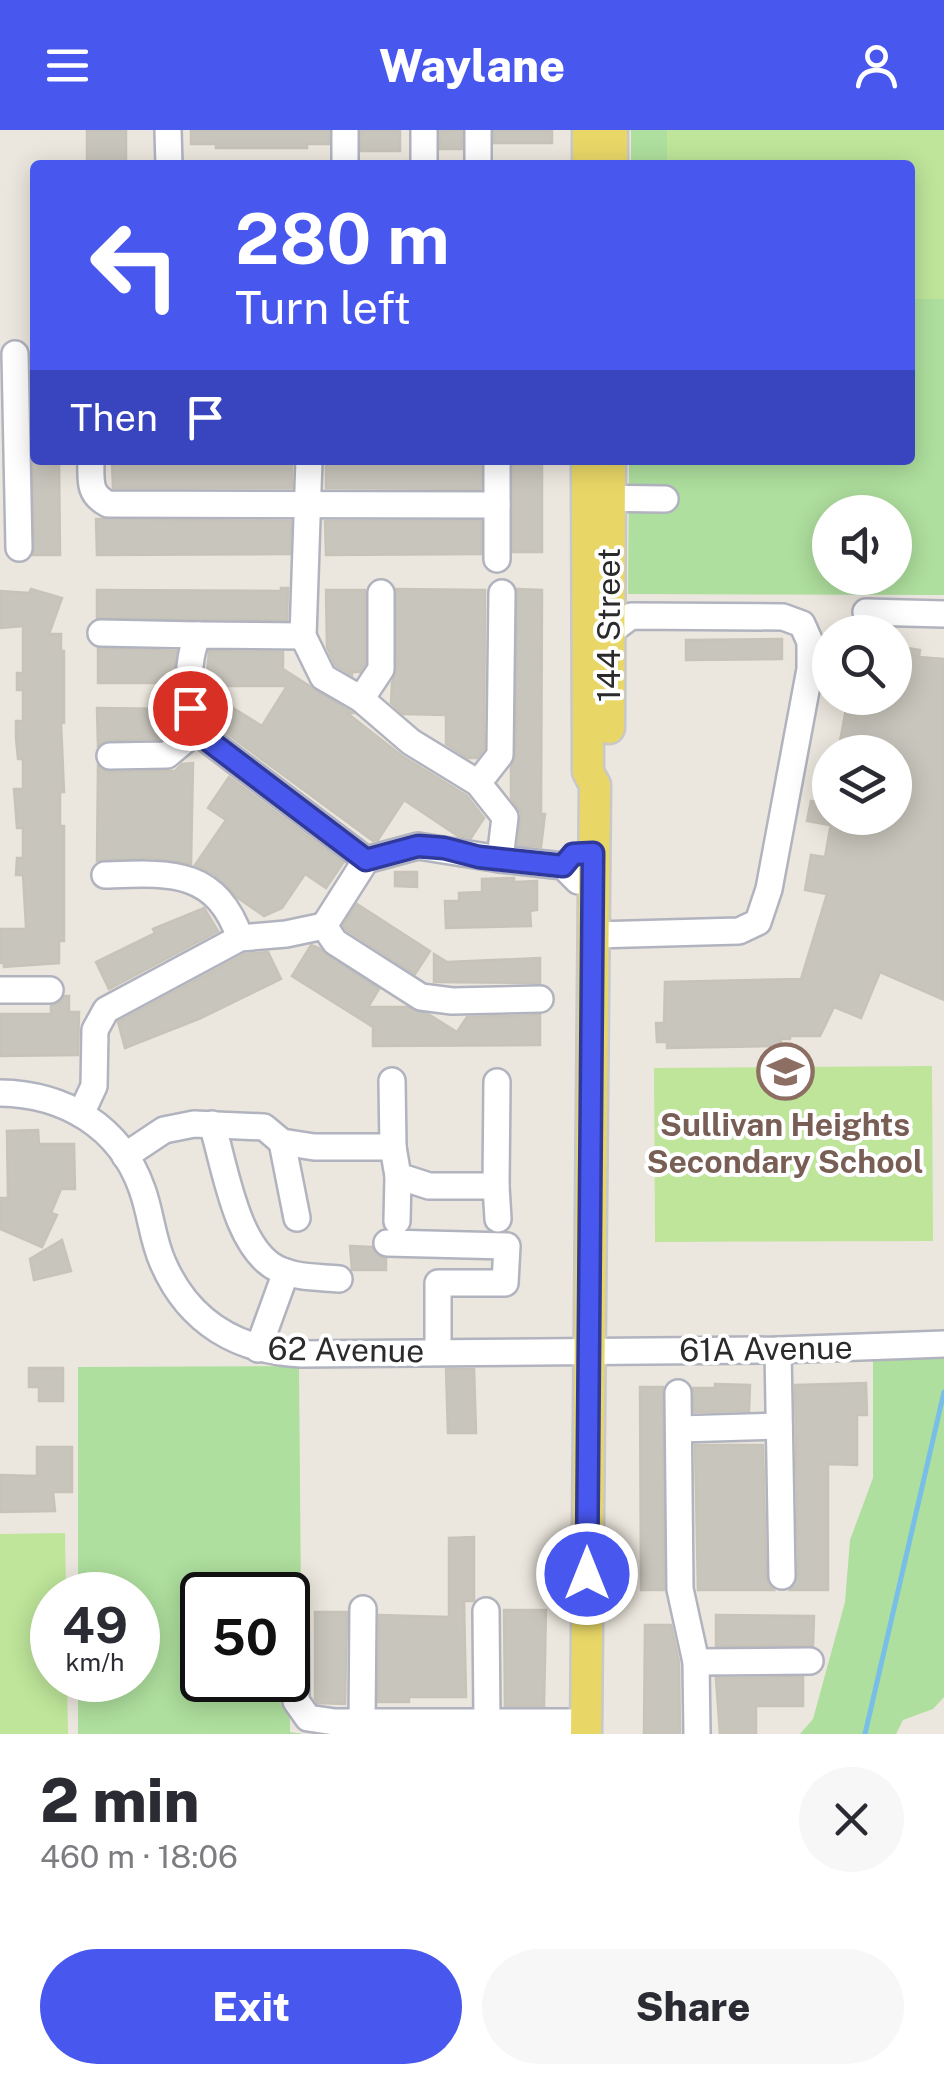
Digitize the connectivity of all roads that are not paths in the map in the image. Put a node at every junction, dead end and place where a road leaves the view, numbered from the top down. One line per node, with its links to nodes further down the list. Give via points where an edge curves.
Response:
1 (168, 130): 8 (street)
2 (345, 130): 9 (street)
3 (410, 130): 10 (street)
4 (424, 130): 11 (street)
5 (478, 130): 12 (street)
6 (588, 130): 13 (main road)
7 (612, 130): 14 (main road)
8 (169, 160)
9 (345, 160)
10 (411, 160)
11 (424, 160)
12 (478, 160)
13 (588, 160)
14 (612, 160)
15 (16, 354): 16 (street)
16 (8, 391): 24 (street)
17 (91, 465): 26 (street, via 91,487 108,504)
18 (309, 465): 26 (street)
19 (497, 465): 25 (street)
20 (589, 465): 22 (main road, 144 Street)
21 (609, 465): 22 (main road, 144 Street)
22 (599, 498): 23 (street); 33 (main road, 144 Street); 33 (main road, 144 Street)
23 (666, 498)
24 (9, 505): 27 (street)
25 (497, 505): 26 (street); 28 (street)
26 (308, 506): 36 (street)
27 (19, 548)
28 (497, 559)
29 (381, 593): 37 (street, via 381,669)
30 (502, 593): 40 (street, via 500,756)
31 (866, 612): 32 (street)
32 (944, 614)
33 (609, 623): 43 (main road, 144 Street, via 588,772 596,785); 46 (street, via 784,616 802,624 810,669 758,922 739,932)
34 (101, 633): 35 (street)
35 (198, 635): 36 (street); 38 (street, via 191,650)
36 (303, 636): 37 (street, via 323,677)
37 (361, 699): 40 (street, via 411,742)
38 (196, 731): 39 (street, via 167,755); 42 (street)
39 (110, 756)
40 (478, 784): 41 (street, via 505,817)
41 (500, 859): 42 (street, via 418,846); 43 (street, via 563,866 573,854)
42 (366, 860): 45 (street)
43 (593, 867): 46 (main road, 144 Street)
44 (105, 875): 47 (street, via 183,878 209,888 232,914)
45 (324, 926): 47 (street); 50 (street, via 335,942 421,997)
46 (594, 934): 67 (main road, 144 Street)
47 (240, 938): 54 (street, via 106,1010 95,1030 94,1086)
48 (0, 990): 49 (street)
49 (50, 990)
50 (540, 999)
51 (392, 1082): 57 (street)
52 (497, 1082): 60 (street)
53 (0, 1093): 54 (street, 62 Avenue, via 30,1094)
54 (81, 1114): 58 (street, 62 Avenue)
55 (212, 1124): 56 (street, via 264,1127); 58 (street, via 164,1130); 63 (street, via 245,1234 255,1252)
56 (282, 1142): 57 (street); 61 (street)
57 (393, 1147): 59 (street)
58 (125, 1156): 66 (street, 62 Avenue, via 178,1291 226,1337)
59 (398, 1176): 60 (street, via 430,1186); 69 (street, via 392,1232 506,1246 505,1283 438,1283)
60 (496, 1186): 62 (street)
61 (297, 1218)
62 (498, 1219)
63 (286, 1272): 64 (street); 66 (street)
64 (339, 1279)
65 (944, 1344): 68 (street, 61A Avenue)
66 (258, 1350): 69 (street, 62 Avenue)
67 (588, 1350): 68 (street, 61A Avenue); 69 (street, 62 Avenue); 81 (main road, 144 Street)
68 (778, 1350): 71 (street)
69 (438, 1352)
70 (678, 1394): 72 (street)
71 (780, 1426): 72 (street); 73 (street)
72 (680, 1429): 77 (street, via 680,1589)
73 (782, 1576)
74 (363, 1609): 79 (street)
75 (486, 1611): 80 (street)
76 (810, 1661): 77 (street)
77 (696, 1662): 82 (street)
78 (296, 1702): 79 (street, via 302,1714 321,1721)
79 (362, 1722): 80 (street)
80 (487, 1722): 81 (street)
81 (586, 1728)
82 (697, 1734)

